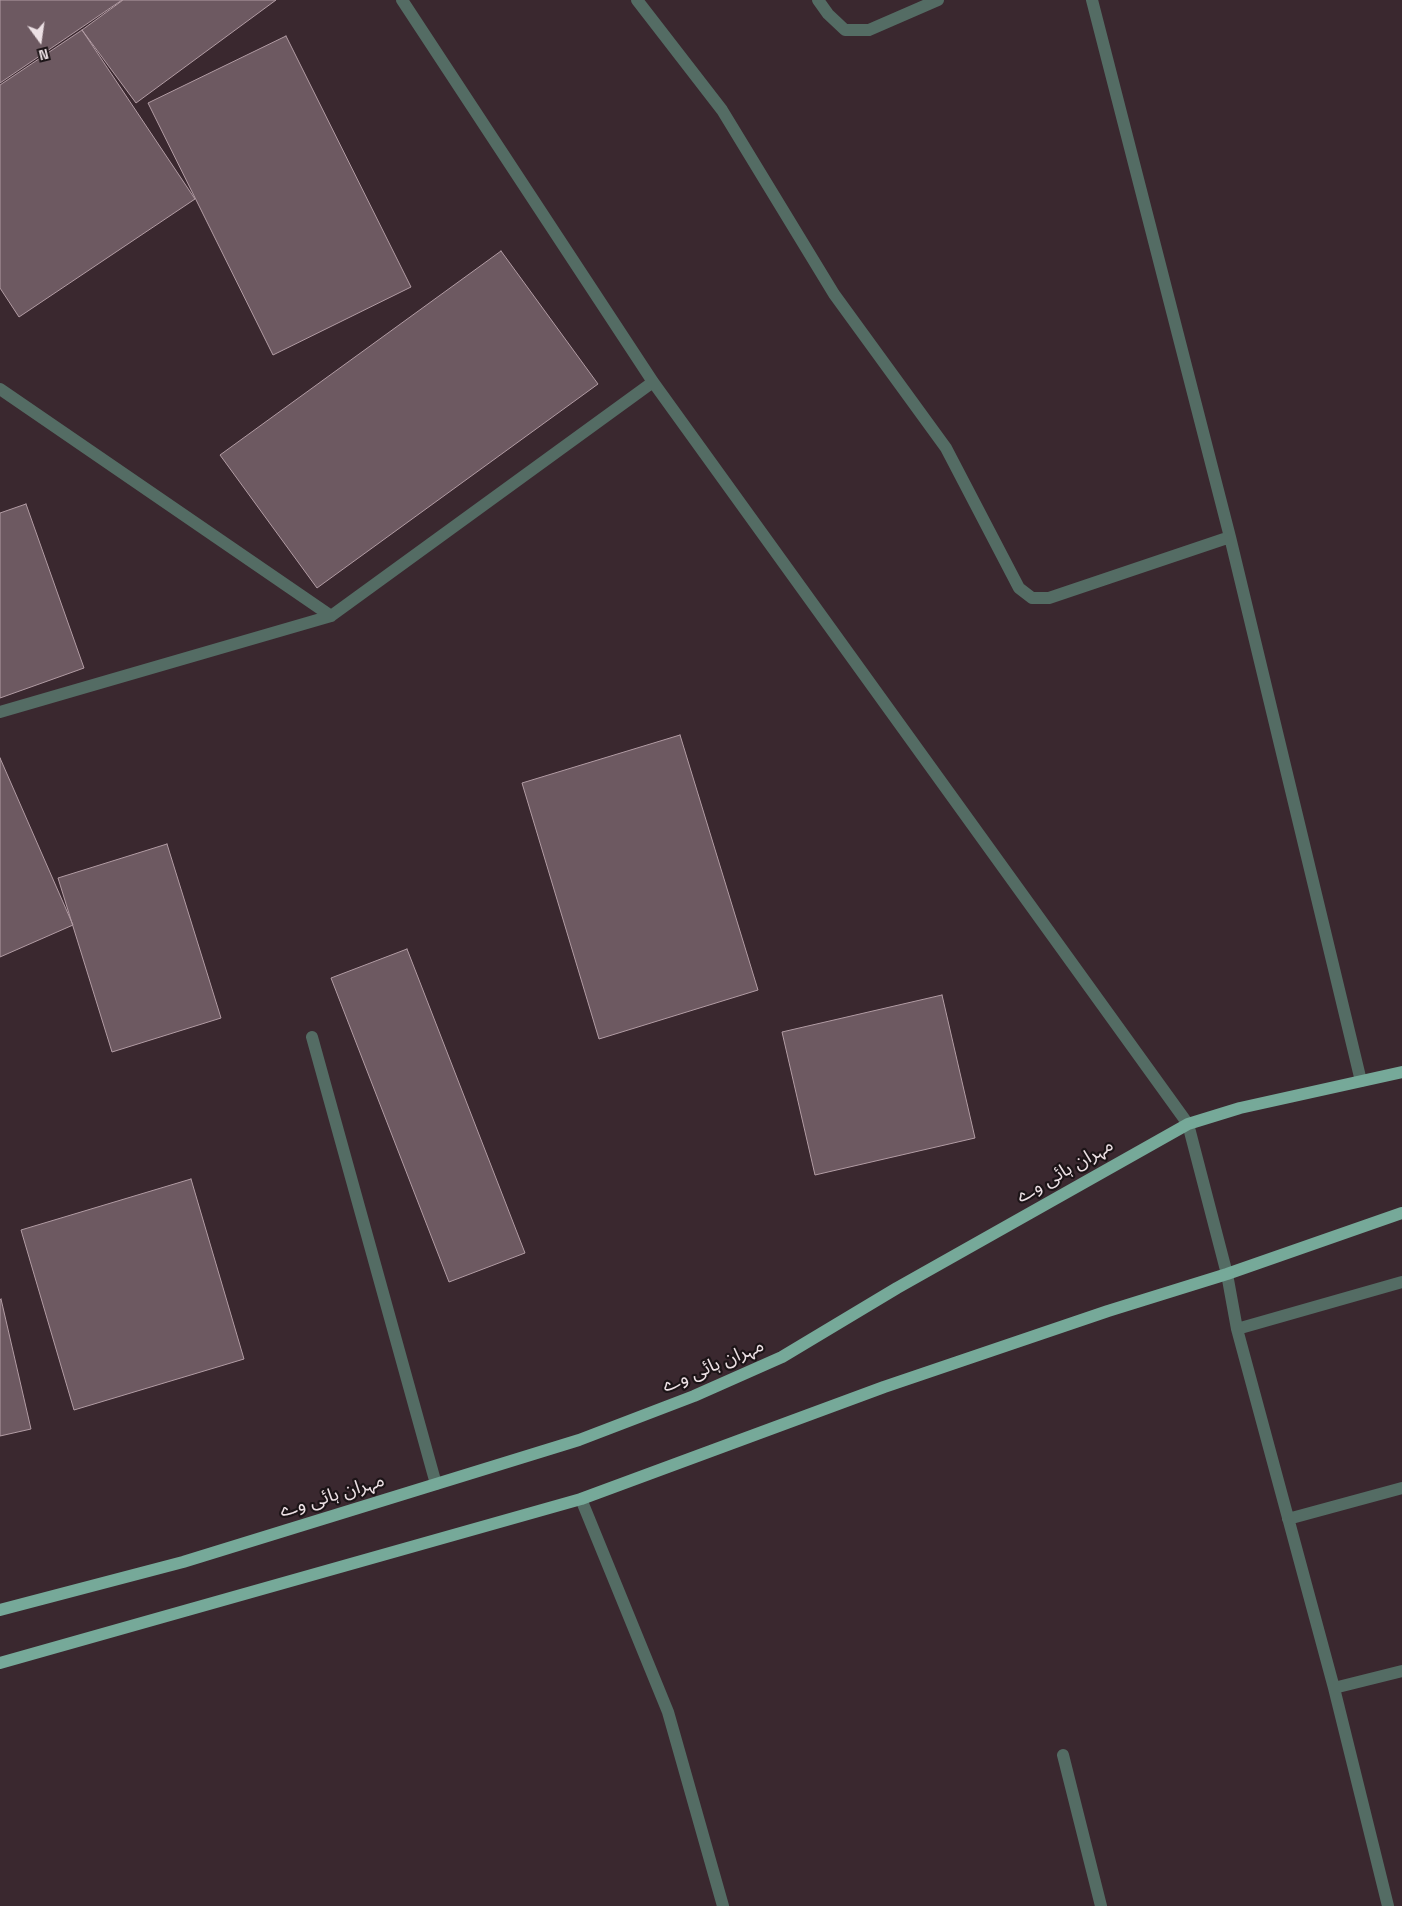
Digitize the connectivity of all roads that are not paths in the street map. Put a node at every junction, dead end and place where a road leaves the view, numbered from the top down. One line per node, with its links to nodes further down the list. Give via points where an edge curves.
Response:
1 (402, 0): 6 (street)
2 (637, 0): 8 (street, via 722,110 834,294 946,448 1019,588 1032,598 1049,598)
3 (818, 0): 4 (street, via 845,30 869,30)
4 (938, 0)
5 (1092, 0): 8 (street)
6 (653, 382): 9 (street); 14 (street)
7 (0, 389): 9 (street)
8 (1230, 537): 13 (street)
9 (331, 616): 10 (street)
10 (0, 712)
11 (312, 1037): 19 (street)
12 (1402, 1072): 13 (main road, مہران ہائی وے)
13 (1361, 1081): 14 (main road, مہران ہائی وے, via 1240,1108)
14 (1188, 1124): 16 (street); 19 (main road, مہران ہائی وے, via 897,1288 782,1357 694,1396 579,1440)
15 (1402, 1213): 16 (main road)
16 (1227, 1274): 18 (street); 21 (main road, via 884,1387)
17 (1402, 1282): 18 (street)
18 (1237, 1329): 22 (street)
19 (436, 1484): 23 (main road, مہران ہائی وے, via 182,1562)
20 (1402, 1488): 22 (street)
21 (580, 1499): 24 (main road); 28 (street, via 668,1712)
22 (1288, 1519): 26 (street)
23 (0, 1610)
24 (0, 1663)
25 (1402, 1671): 26 (street)
26 (1334, 1688): 30 (street)
27 (1063, 1755): 29 (street)
28 (723, 1906)
29 (1101, 1906)
30 (1388, 1906)

